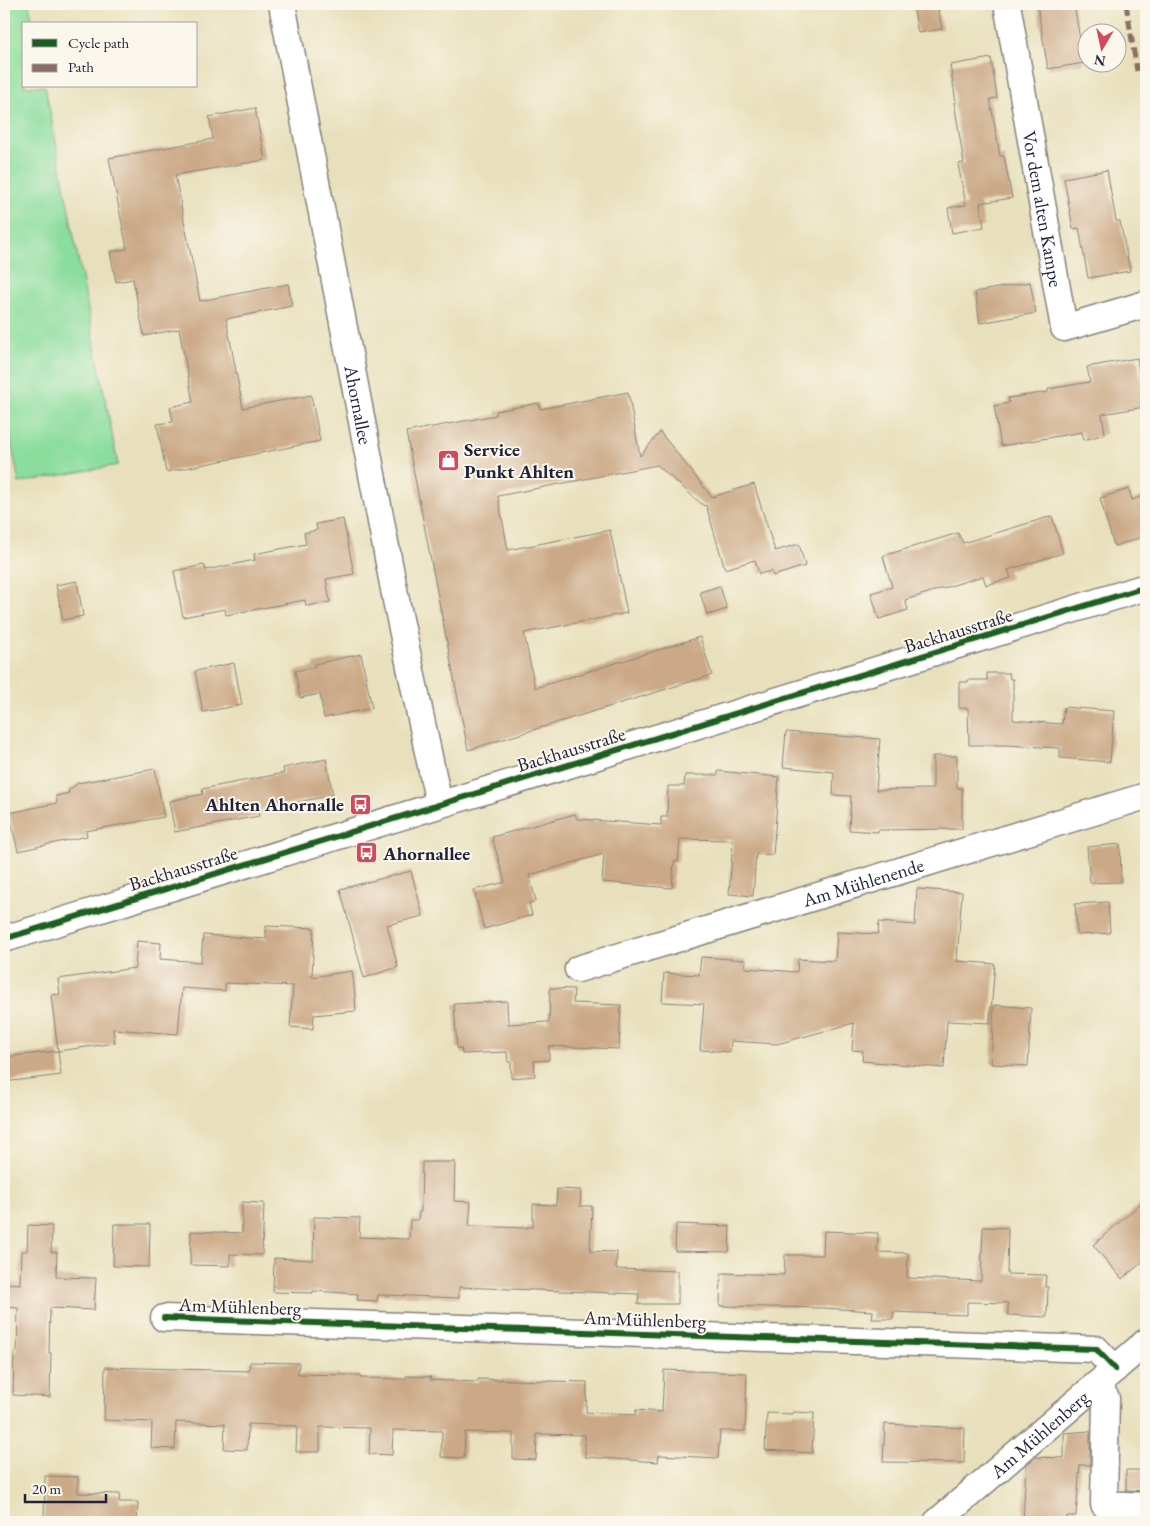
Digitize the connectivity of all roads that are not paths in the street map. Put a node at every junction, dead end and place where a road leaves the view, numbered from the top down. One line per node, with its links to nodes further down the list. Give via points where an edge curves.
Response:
1 (282, 4): 6 (street, Ahornallee, via 398,605)
2 (1007, 4): 3 (street, Vor dem alten Kampe, via 1064,328)
3 (1146, 304)
4 (1146, 587): 6 (street, Backhausstraße)
5 (1146, 796): 8 (street, Am Mühlenende)
6 (440, 804): 7 (street, Backhausstraße)
7 (4, 939)
8 (578, 970)
9 (164, 1318): 11 (street, Am Mühlenberg, via 1096,1349)
10 (1146, 1342): 11 (street, Am Mühlenberg)
11 (1105, 1377): 12 (street, Am Mühlenberg, via 1104,1504); 13 (street, Am Mühlenberg)
12 (1146, 1506)
13 (937, 1522)

